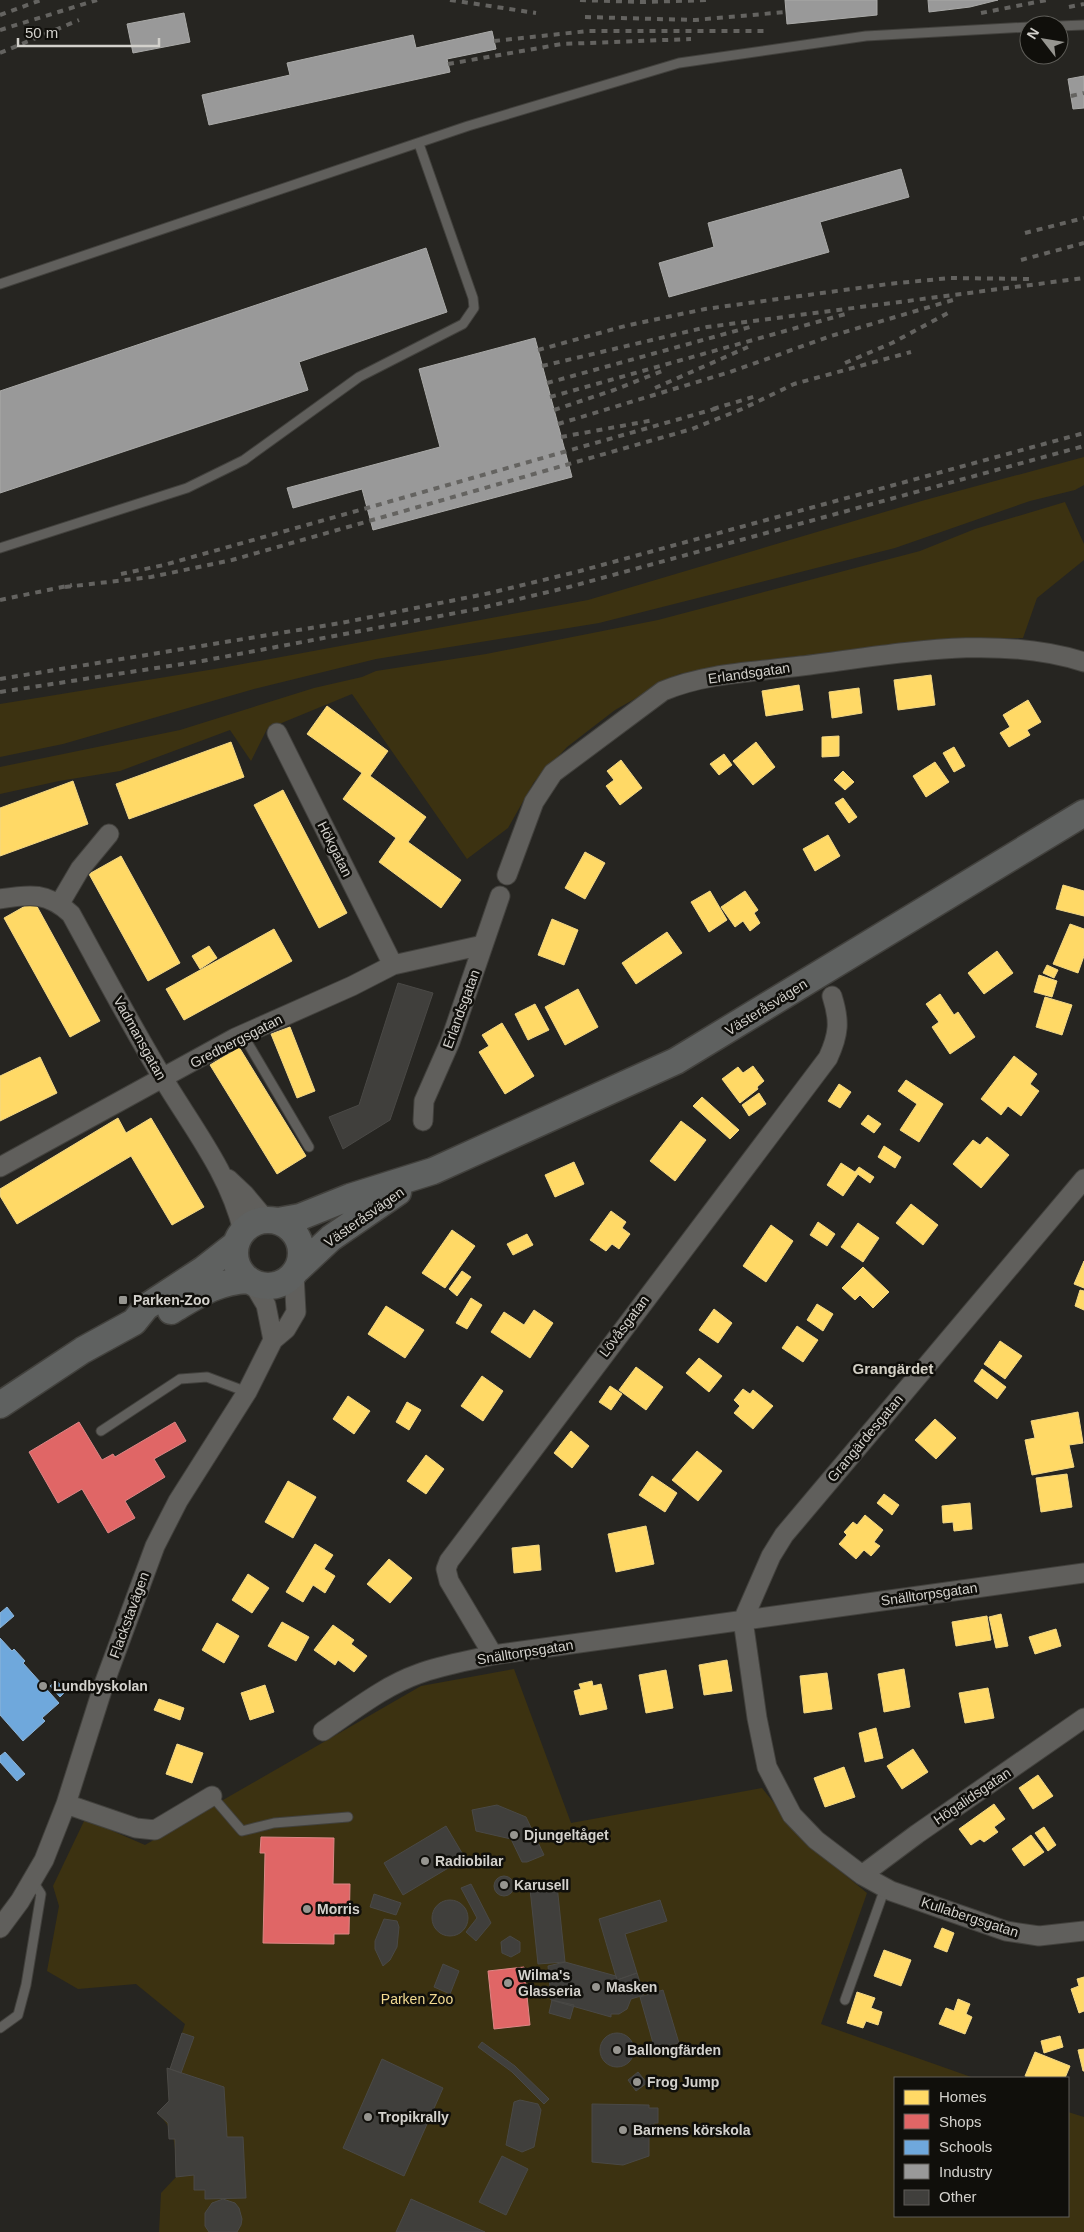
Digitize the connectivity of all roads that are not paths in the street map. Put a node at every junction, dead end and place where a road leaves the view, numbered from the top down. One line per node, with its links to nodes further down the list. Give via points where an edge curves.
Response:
1 (1084, 25): 2 (lane)
2 (1069, 26)
3 (1019, 28): 4 (lane, via 866,36 679,63 478,123)
4 (419, 144): 5 (lane); 6 (lane, via 474,298 474,308 463,324 359,377 244,460 187,488)
5 (0, 284)
6 (0, 548)
7 (1084, 662): 11 (street, Erlandsgatan, via 1020,650 978,648 717,676 682,684 663,691 552,773 534,802)
8 (277, 733): 16 (street, Hökgatan)
9 (1084, 813): 23 (street, Västeråsvägen, via 676,1061)
10 (108, 834): 14 (street, via 88,857)
11 (507, 874)
12 (500, 896): 15 (street, Erlandsgatan)
13 (0, 899): 14 (street, via 32,894)
14 (60, 903): 19 (street, Vadmansgatan, via 71,914)
15 (483, 945): 16 (street, Gredbergsgatan); 20 (street, Erlandsgatan, via 450,1042 424,1101)
16 (393, 965): 18 (street, Gredbergsgatan)
17 (832, 996): 35 (street, Lövåsgatan, via 838,1015 837,1040 828,1058 449,1561 446,1569 449,1581)
18 (243, 1035): 19 (street, Gredbergsgatan); 21 (lane)
19 (163, 1078): 22 (street, Gredbergsgatan); 25 (street, Vadmansgatan, via 222,1173 245,1195)
20 (423, 1121)
21 (309, 1147)
22 (0, 1167)
23 (433, 1171): 25 (street, Västeråsvägen); 26 (street, Västeråsvägen, via 359,1217)
24 (1084, 1179): 34 (street, Grangärdesgatan, via 784,1535 767,1564)
25 (256, 1229): 26 (street, via 288,1226 299,1240 301,1256); 27 (street, via 237,1265); 28 (street, Västeråsvägen, via 146,1308)
26 (296, 1271): 27 (street, via 274,1286); 29 (street, Flackstavägen, via 296,1312 286,1329)
27 (251, 1282): 28 (street, Västeråsvägen, via 229,1281 214,1286 155,1320); 29 (street, via 266,1305)
28 (134, 1322): 31 (street, Västeråsvägen, via 82,1350)
29 (273, 1340): 30 (street, Flackstavägen)
30 (247, 1392): 32 (lane, via 207,1377 180,1378); 39 (street, Flackstavägen, via 178,1501 155,1546 104,1684)
31 (0, 1405)
32 (101, 1431)
33 (1084, 1573): 34 (street, Snälltorpsgatan)
34 (743, 1620): 35 (street, Snälltorpsgatan); 41 (street, via 765,1759 779,1794 792,1815 816,1840)
35 (493, 1656): 37 (street, Snälltorpsgatan, via 417,1674 392,1686)
36 (1084, 1718): 41 (street, Högalidsgatan)
37 (323, 1731)
38 (212, 1796): 39 (street, via 155,1830 136,1828); 40 (lane, via 242,1831 274,1823)
39 (66, 1804): 42 (street, Flackstavägen, via 44,1860)
40 (348, 1817)
41 (862, 1875): 43 (street, Kullabergsgatan)
42 (32, 1880): 44 (street, Flackstavägen); 47 (lane, via 41,1894 26,1984 18,2015)
43 (885, 1888): 45 (street, Kullabergsgatan, via 1023,1935); 46 (lane)
44 (0, 1928)
45 (1084, 1931)
46 (845, 2000)
47 (0, 2028)

